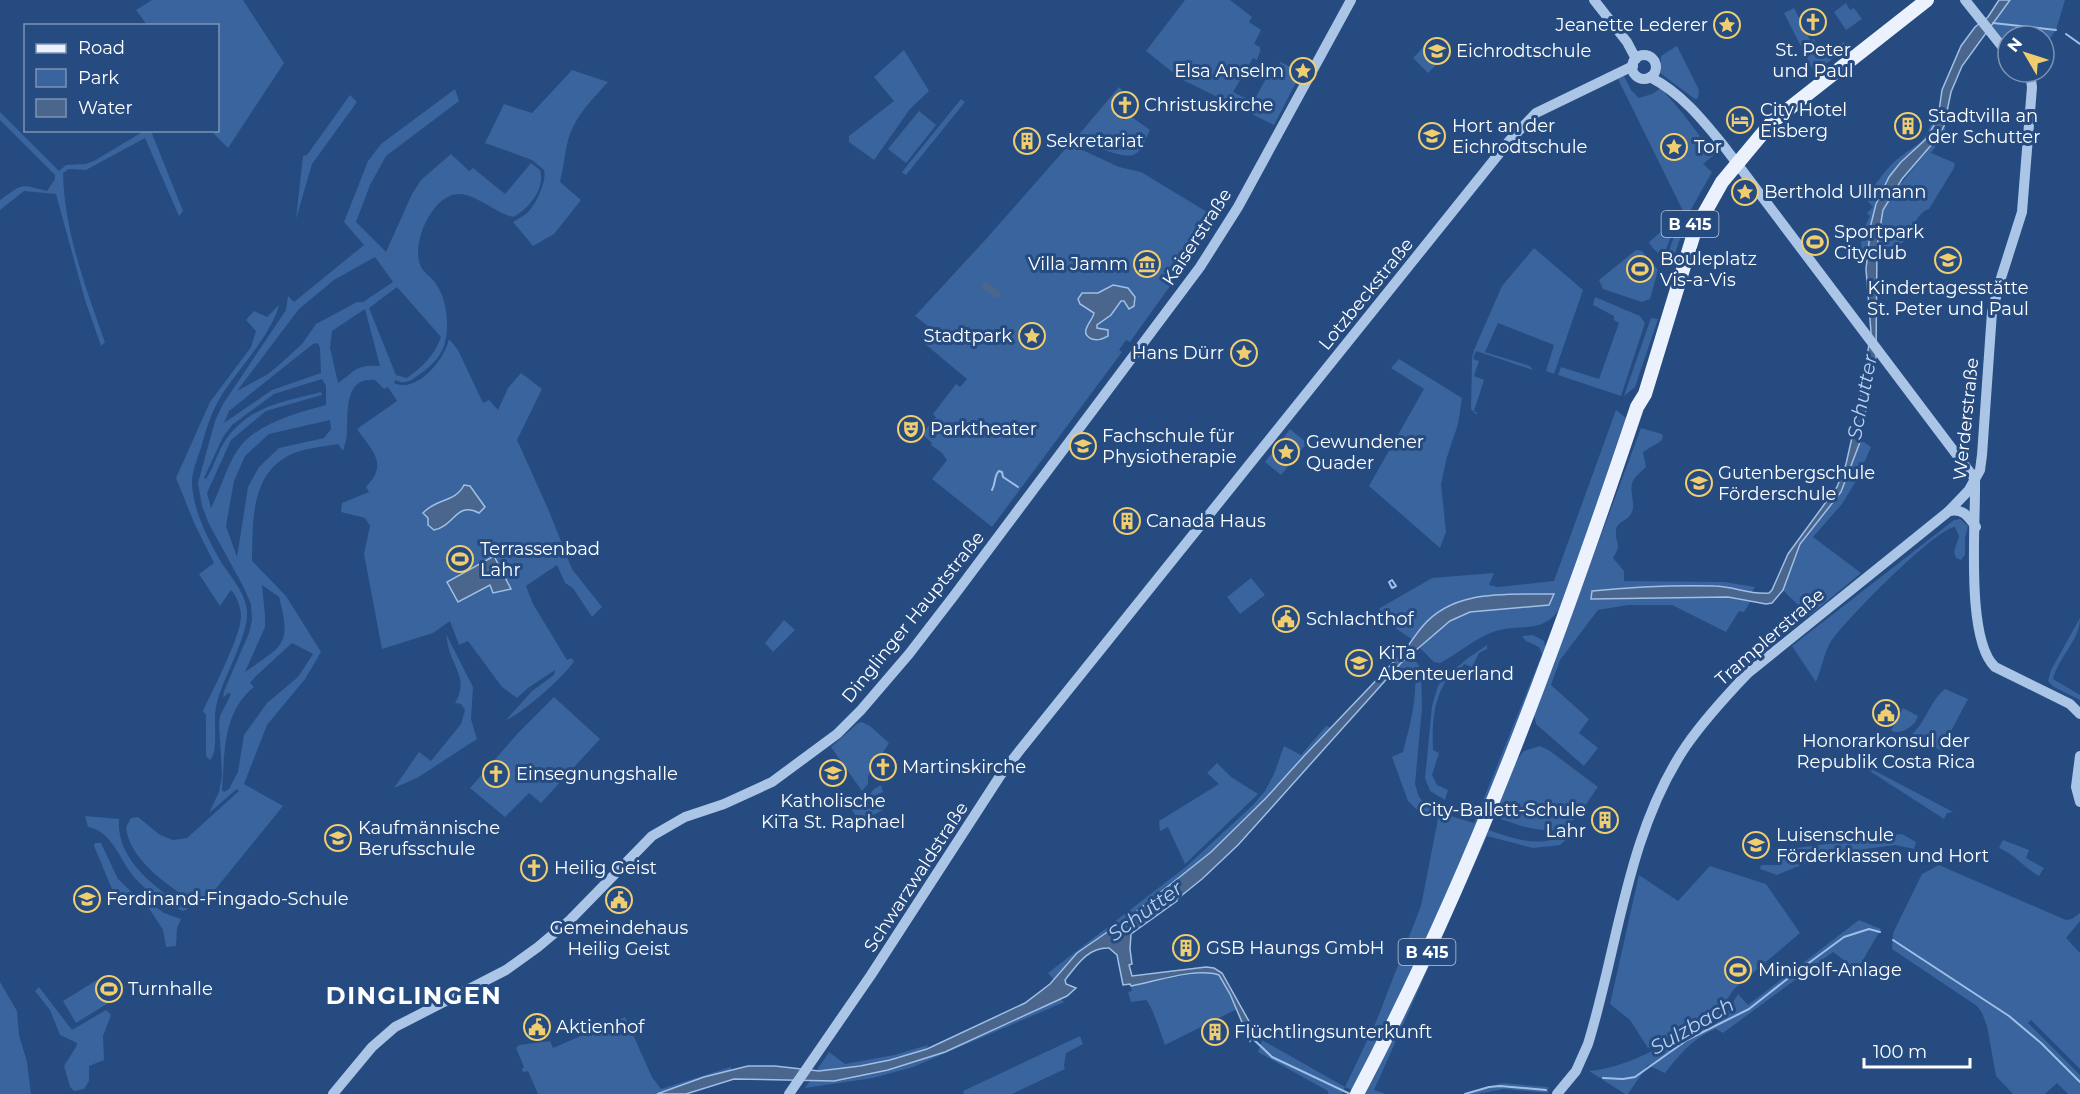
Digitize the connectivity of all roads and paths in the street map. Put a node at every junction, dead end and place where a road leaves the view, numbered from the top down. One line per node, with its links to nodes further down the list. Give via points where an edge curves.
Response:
1 (1351, 0): 12 (street, Kaiserstraße, via 1238,207 1200,267)
2 (1594, 0): 8 (street, via 1628,42)
3 (1927, 0): 11 (main road, B 415, via 1772,122)
4 (1965, 0): 6 (street)
5 (1974, 0): 6 (street)
6 (1977, 18): 7 (street)
7 (1996, 41)
8 (1637, 63): 9 (street, via 1641,78); 9 (street, via 1653,59); 16 (street, Lotzbeckstraße, via 1529,119)
9 (1653, 74): 11 (street, via 1699,115)
10 (2031, 84): 13 (street, Werderstraße, via 2022,212 1992,312 1982,455)
11 (1734, 159): 13 (street); 21 (main road, B 415, via 1695,230 1645,394 1489,812)
12 (1044, 475): 22 (street, Dinglinger Hauptstraße, via 914,648 837,734 772,782 685,817 654,835 538,947 506,970 395,1027 372,1047)
13 (1976, 480): 14 (street, Tramplerstraße); 15 (street, Werderstraße)
14 (1949, 511): 15 (street, via 1964,512); 23 (street, Tramplerstraße, via 1748,674 1685,747 1654,807 1636,857 1588,1044 1576,1071)
15 (1976, 527): 17 (street, Werderstraße, via 1975,592 1987,658 1995,667 2070,704)
16 (1166, 569): 20 (street, Schwarzwaldstraße, via 1000,776)
17 (2080, 714)
18 (2080, 756): 19 (street, via 2076,787)
19 (2080, 802)
20 (790, 1092)
21 (1359, 1092)
22 (333, 1094)
23 (1557, 1094)

